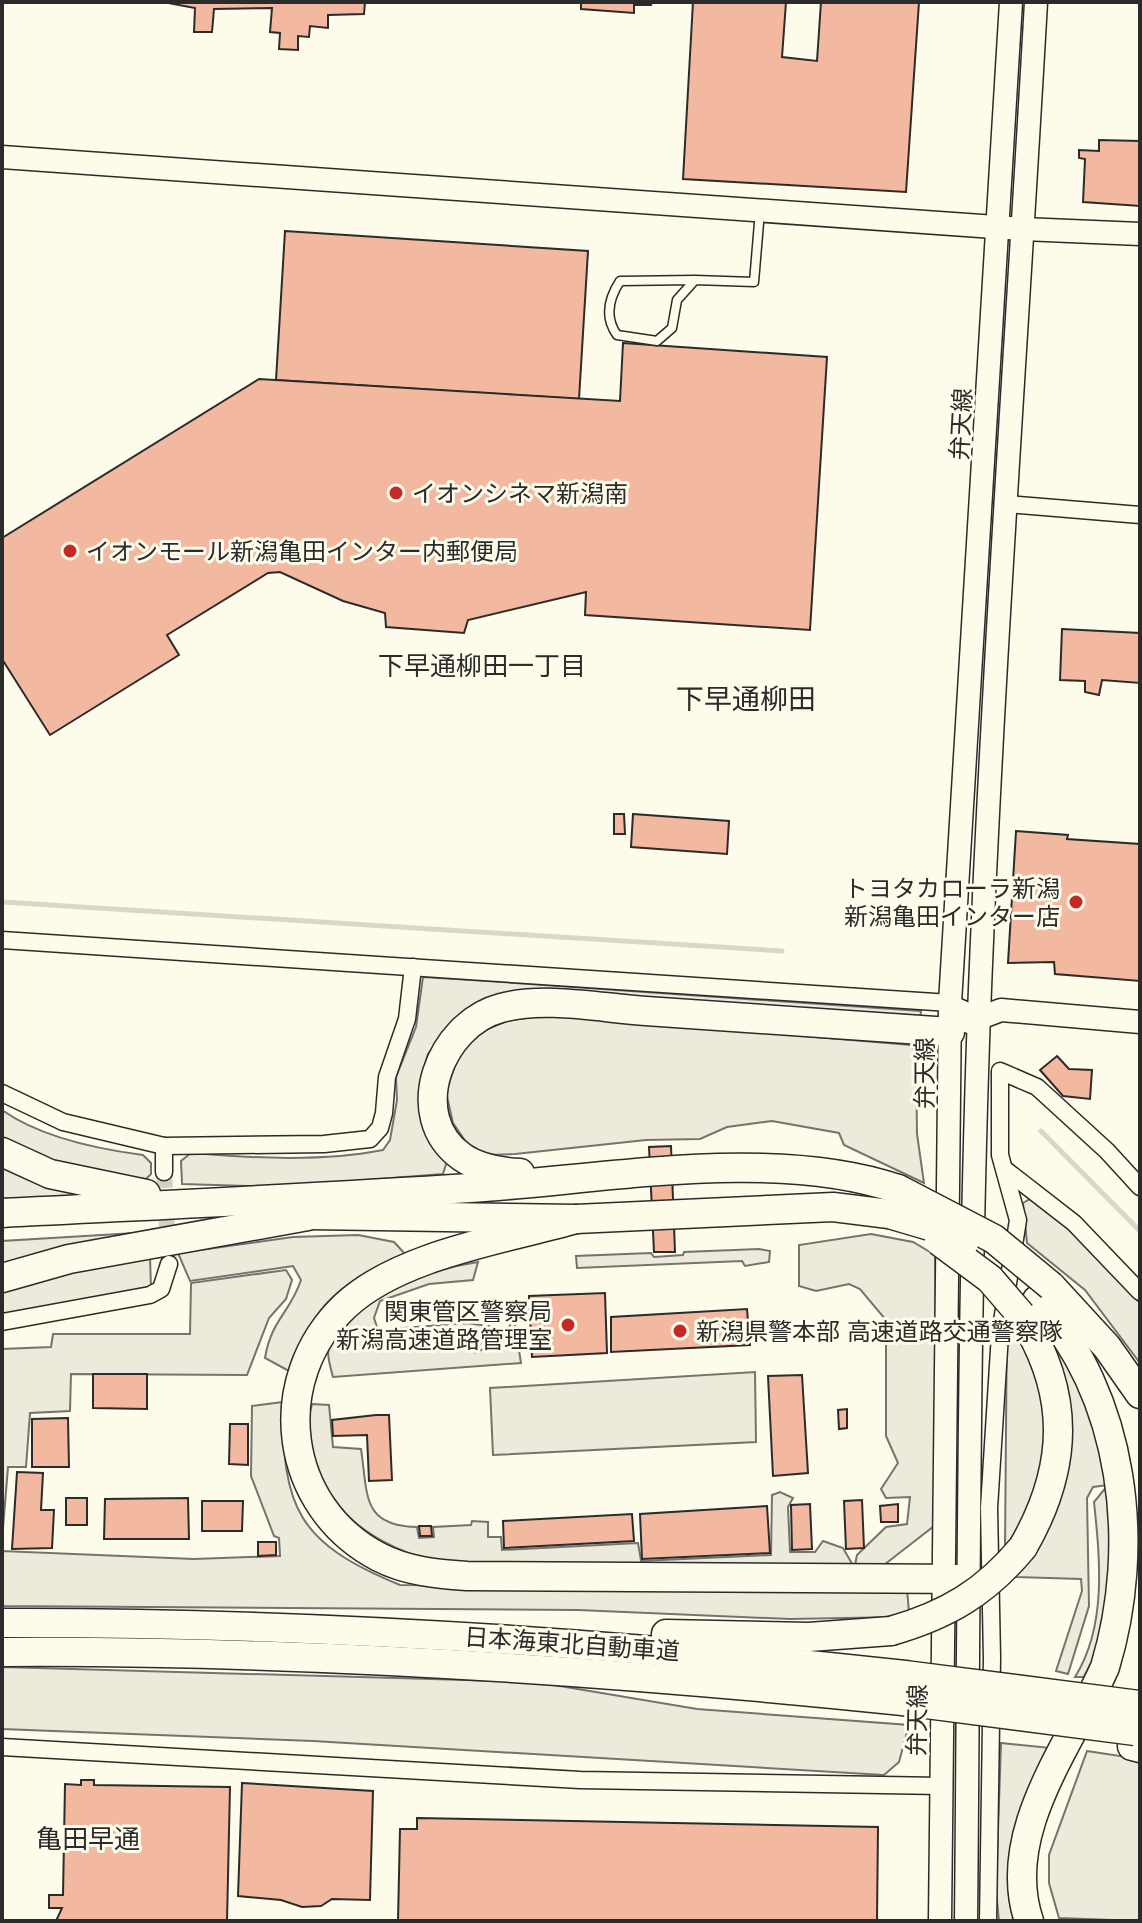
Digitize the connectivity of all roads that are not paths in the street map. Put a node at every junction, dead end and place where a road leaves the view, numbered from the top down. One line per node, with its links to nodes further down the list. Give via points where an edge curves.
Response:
1 (1011, 2): 5 (street, 弁天線)
2 (1036, 2): 6 (street, 弁天線)
3 (2, 157): 4 (street)
4 (760, 210): 5 (street); 8 (lane, via 754,282)
5 (998, 226): 6 (street); 13 (street, 弁天線)
6 (1023, 229): 7 (street); 9 (street, 弁天線)
7 (1140, 234)
8 (695, 280): 8 (lane, via 677,300 672,328 657,341 617,335 610,326 609,298 620,281)
9 (1006, 504): 10 (street); 14 (street, 弁天線)
10 (1140, 515)
11 (2, 940): 12 (street)
12 (413, 967): 13 (street); 18 (street, via 407,1019 387,1077 384,1113 370,1139)
13 (950, 1003): 14 (street); 16 (street, 弁天線)
14 (979, 1016): 15 (street, via 1001,1010); 16 (street); 37 (street, 弁天線)
15 (1140, 1022)
16 (950, 1032): 22 (highway, via 549,1005 501,1008 468,1024 447,1049 435,1078 434,1108 444,1137 463,1157 490,1169); 37 (street, 弁天線)
17 (2, 1093): 18 (street, via 63,1122)
18 (164, 1146): 21 (street)
19 (2, 1152): 24 (highway, via 50,1174 108,1188)
20 (1007, 1171): 23 (street, via 1000,1155 1000,1071 1037,1087); 32 (street, via 1074,1223); 48 (street, via 1018,1220 1000,1334 989,1508)
21 (164, 1172)
22 (573, 1178): 24 (highway); 25 (highway, via 804,1169 866,1178)
23 (1140, 1187)
24 (252, 1200): 26 (highway)
25 (894, 1202): 28 (highway); 33 (highway, bridge, via 920,1229 990,1279); 33 (highway, bridge, via 994,1239)
26 (2, 1213)
27 (308, 1216): 28 (highway); 29 (highway); 31 (highway, via 69,1259)
28 (576, 1219): 37 (highway, via 416,1265 362,1292 330,1322 298,1385 294,1432 307,1482 336,1526 379,1557 433,1573)
29 (2, 1228)
30 (169, 1264): 34 (street, via 161,1289 150,1295)
31 (2, 1278)
32 (1140, 1292)
33 (1036, 1300): 35 (highway, via 1107,1347); 36 (highway, via 1101,1353); 40 (highway, bridge, via 1058,1426 1051,1489 1023,1547 1002,1572 951,1610 891,1631 809,1637); 49 (highway, via 1071,1340 1103,1400 1122,1461 1130,1553 1123,1611 1107,1664 1038,1803 1024,1845 1021,1885)
34 (2, 1322)
35 (1140, 1394)
36 (1140, 1458)
37 (957, 1580): 45 (street, 弁天線); 47 (street, 弁天線)
38 (1140, 1619): 50 (highway, via 1116,1689 1045,1841 1040,1880)
39 (2, 1623): 40 (highway, 日本海東北自動車道)
40 (413, 1632): 42 (highway, 日本海東北自動車道, via 630,1648)
41 (2, 1652): 42 (highway, 日本海東北自動車道, via 308,1656)
42 (904, 1696): 43 (highway, 日本海東北自動車道, bridge); 43 (highway, via 1054,1731)
43 (1138, 1728)
44 (2, 1747): 45 (street, via 580,1780)
45 (942, 1786): 46 (street, 弁天線)
46 (940, 1921)
47 (966, 1921)
48 (988, 1921)
49 (1029, 1921)
50 (1049, 1921)

